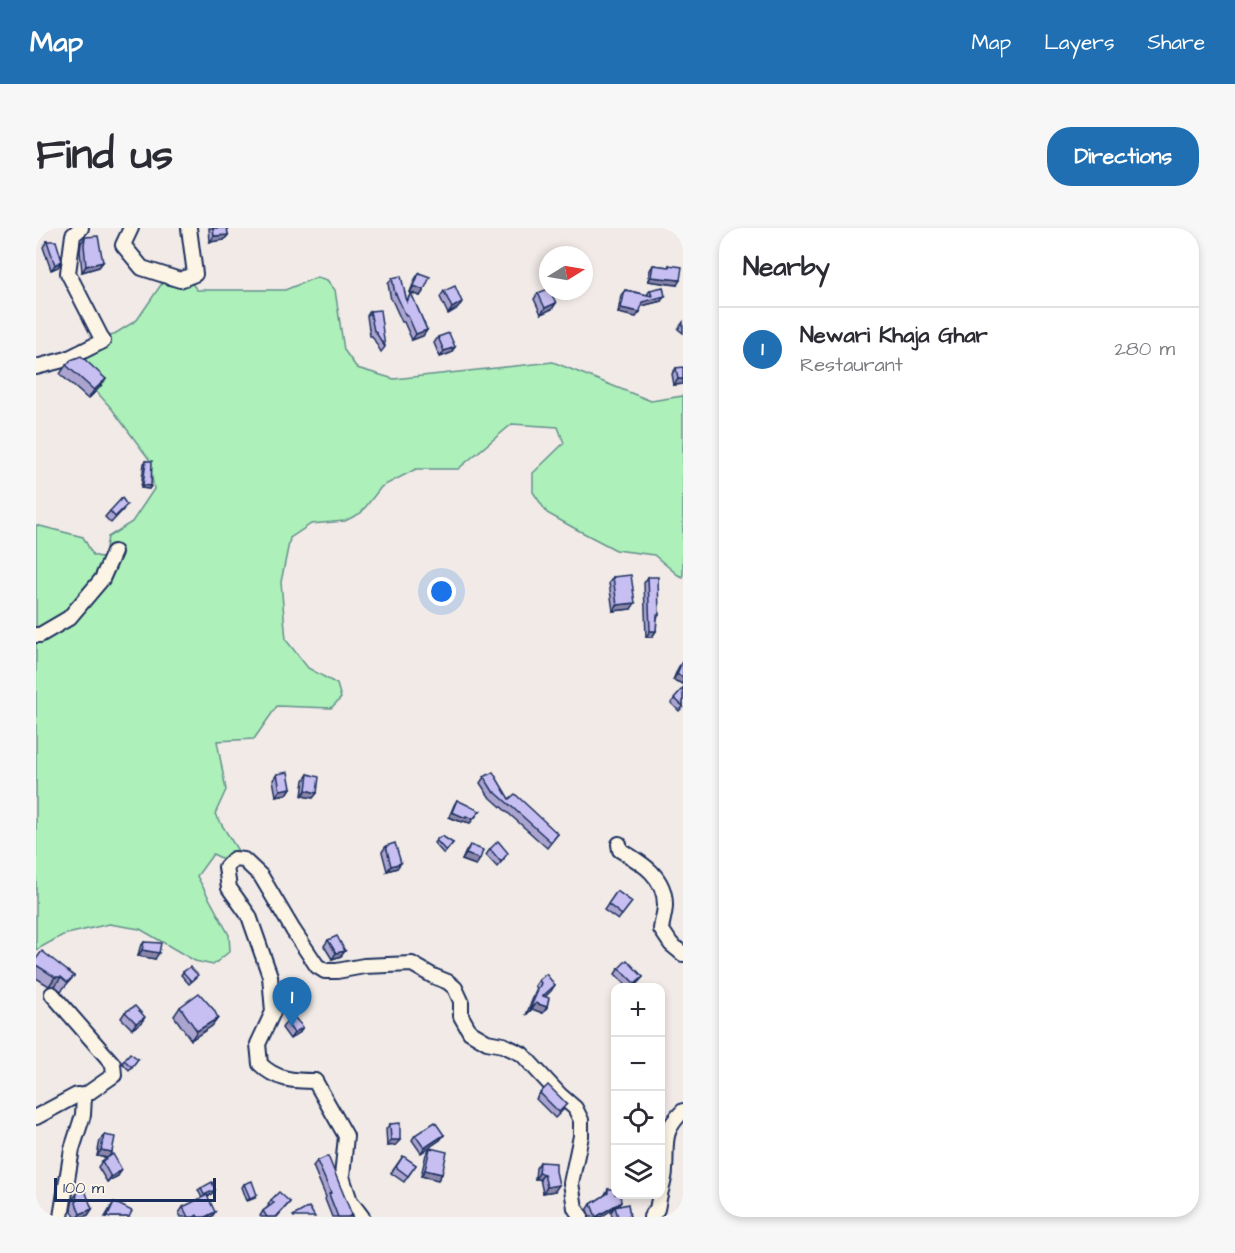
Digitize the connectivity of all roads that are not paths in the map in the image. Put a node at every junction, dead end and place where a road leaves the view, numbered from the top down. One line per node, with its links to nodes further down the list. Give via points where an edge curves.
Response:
1 (81, 228): 4 (street, via 73,235 68,273 103,341 67,359)
2 (131, 228): 3 (street, via 123,245 142,268 180,280 195,274)
3 (189, 228)
4 (36, 367)
5 (114, 552): 6 (street, via 102,579 69,618)
6 (36, 635)
7 (619, 844): 8 (street, via 620,850 646,865 661,883 665,905 661,929 670,944)
8 (683, 954)
9 (52, 994): 10 (street, via 113,1064 114,1075)
10 (84, 1096): 12 (street, via 76,1095); 15 (street)
11 (683, 1111): 13 (street, via 671,1123 666,1139)
12 (36, 1117)
13 (665, 1173)
14 (659, 1199): 18 (street)
15 (61, 1217)
16 (362, 1217): 17 (street, via 350,1201 342,1177 346,1136 315,1081 291,1081 266,1071 260,1064 258,1044 273,1012 270,976 249,916 229,888 226,867 234,859 244,860 261,876 317,966 337,972 364,966 412,964 448,982 461,1001 461,1016 470,1032 522,1054 575,1108 581,1120 581,1136 571,1183 575,1208)
17 (581, 1217)
18 (651, 1217)

